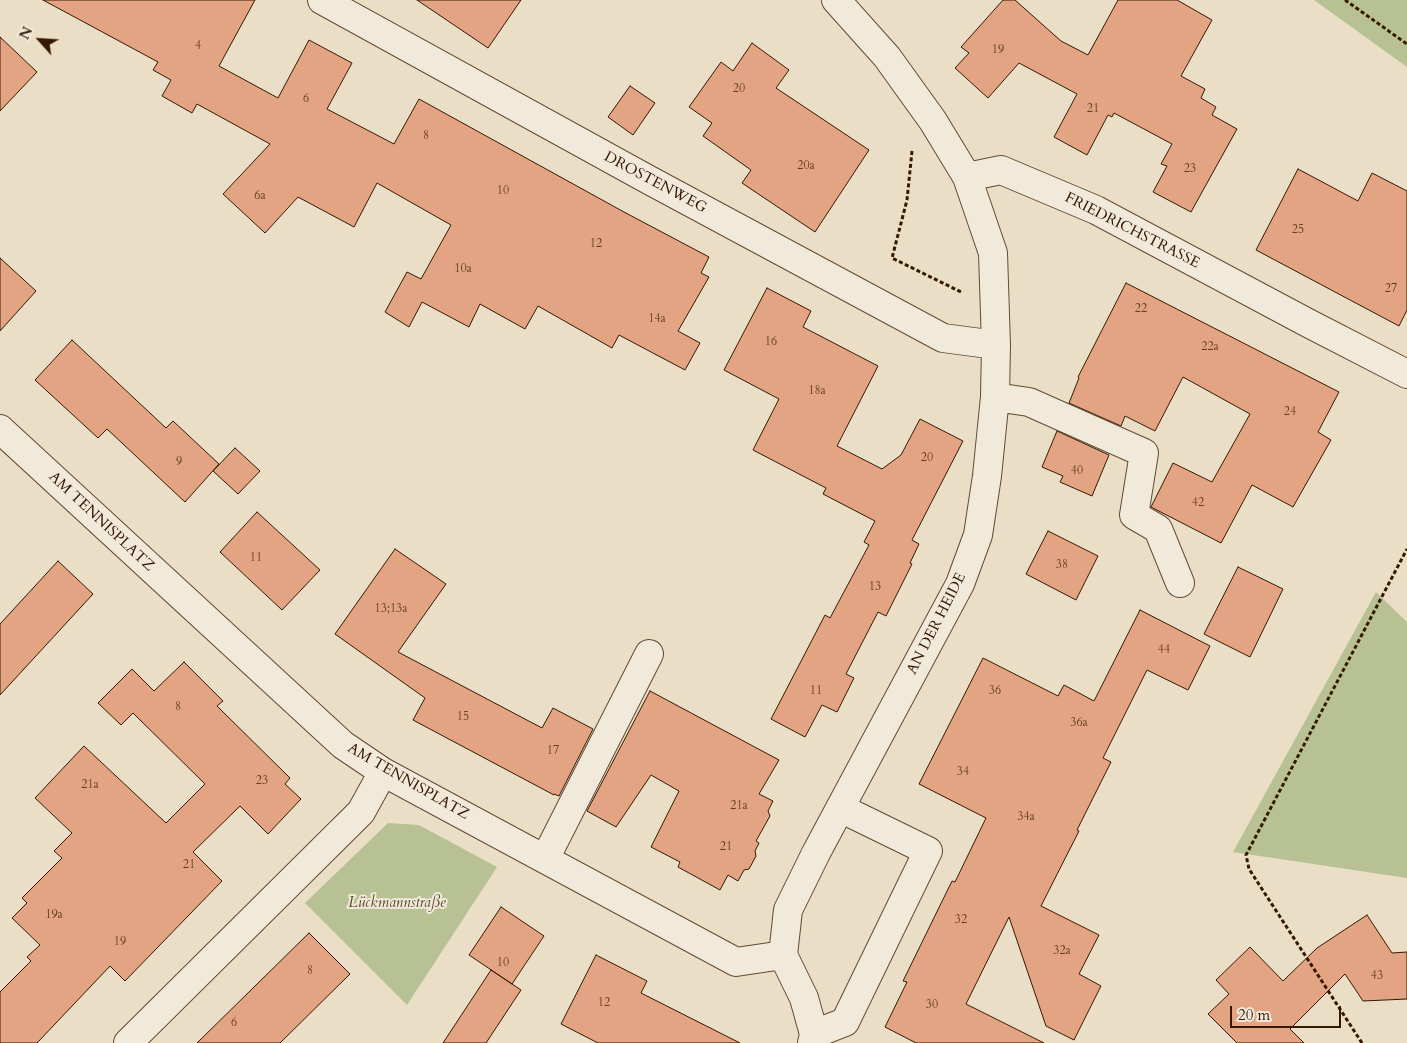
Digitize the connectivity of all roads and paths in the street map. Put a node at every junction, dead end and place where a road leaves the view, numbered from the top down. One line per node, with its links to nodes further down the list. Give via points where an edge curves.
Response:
1 (322, 0): 8 (street, DROSTENWEG, via 943,338)
2 (836, 0): 5 (street, via 887,57)
3 (1345, 0): 4 (path)
4 (1407, 44)
5 (933, 120): 6 (street); 7 (path, via 913,140 906,200 892,258 955,291)
6 (967, 176): 7 (street, AN DER HEIDE, via 993,253); 9 (street, FRIEDRICHSTRASSE, via 1001,170 1096,210)
7 (995, 303): 8 (street, AN DER HEIDE)
8 (996, 345): 10 (street, AN DER HEIDE)
9 (1407, 374)
10 (994, 397): 13 (street, via 1029,402 1144,453 1134,516 1158,529); 16 (street, AN DER HEIDE, via 978,535 966,568)
11 (0, 429): 15 (street, AM TENNISPLATZ, via 343,745)
12 (1407, 549): 21 (path, via 1246,855 1249,869)
13 (1180, 583)
14 (649, 654): 17 (street)
15 (383, 772): 17 (street, AM TENNISPLATZ); 20 (street, via 361,812)
16 (840, 808): 18 (street, AN DER HEIDE, via 788,910); 19 (street, via 928,851 845,1022)
17 (545, 859): 18 (street, AM TENNISPLATZ, via 736,962)
18 (784, 955): 19 (street, via 804,998)
19 (813, 1038)
20 (128, 1043)
21 (1362, 1043)

